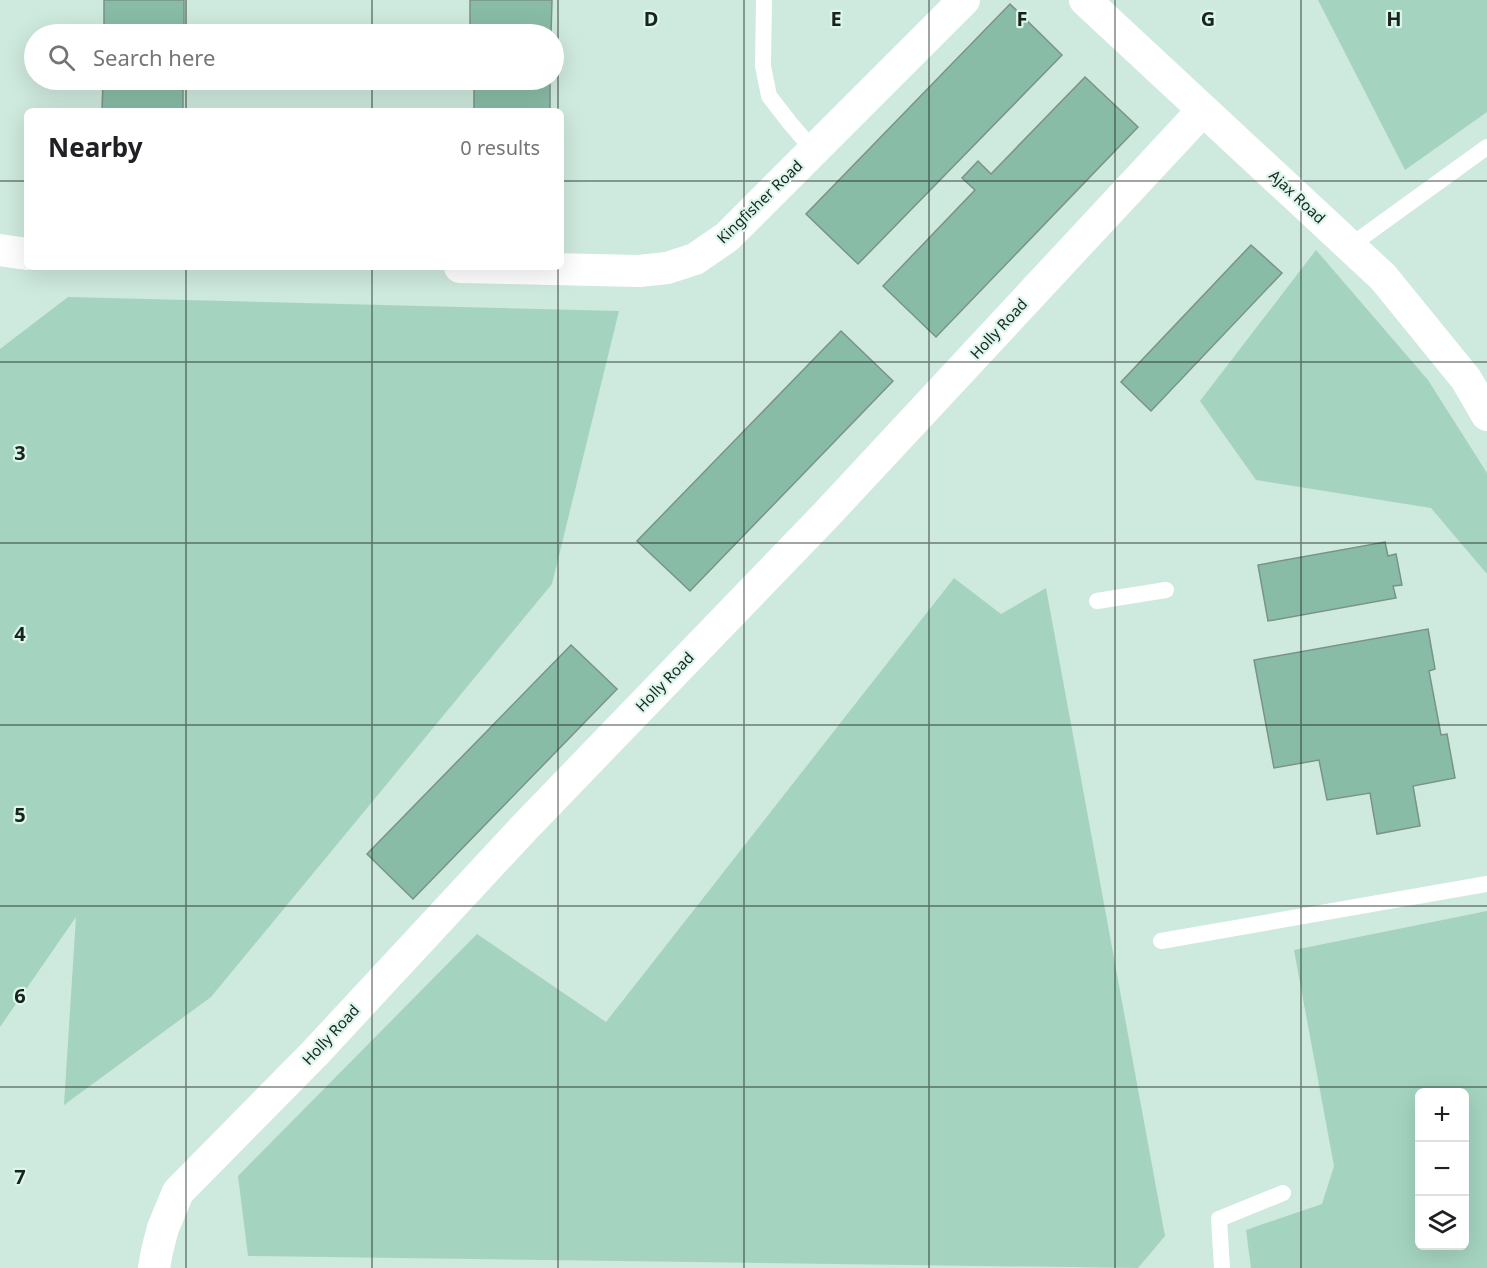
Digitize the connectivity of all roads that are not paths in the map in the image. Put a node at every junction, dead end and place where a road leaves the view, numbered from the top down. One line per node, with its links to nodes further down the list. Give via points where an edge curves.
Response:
1 (764, 0): 6 (lane, via 763,66 770,96)
2 (964, 0): 6 (street, Kingfisher Road)
3 (1084, 0): 4 (street, Ajax Road)
4 (1203, 110): 7 (street, Ajax Road); 17 (street, Holly Road, via 833,508 178,1192)
5 (1487, 147): 7 (lane)
6 (813, 150): 10 (street, Kingfisher Road, via 727,237 695,259 639,271)
7 (1350, 246): 11 (street, Ajax Road, via 1383,277 1459,369)
8 (0, 250): 9 (street)
9 (24, 254)
10 (564, 269)
11 (1487, 415)
12 (1166, 590): 13 (lane)
13 (1097, 601)
14 (1487, 884): 15 (lane)
15 (1161, 941)
16 (1283, 1193): 18 (lane, via 1219,1219)
17 (154, 1268)
18 (1222, 1268)

